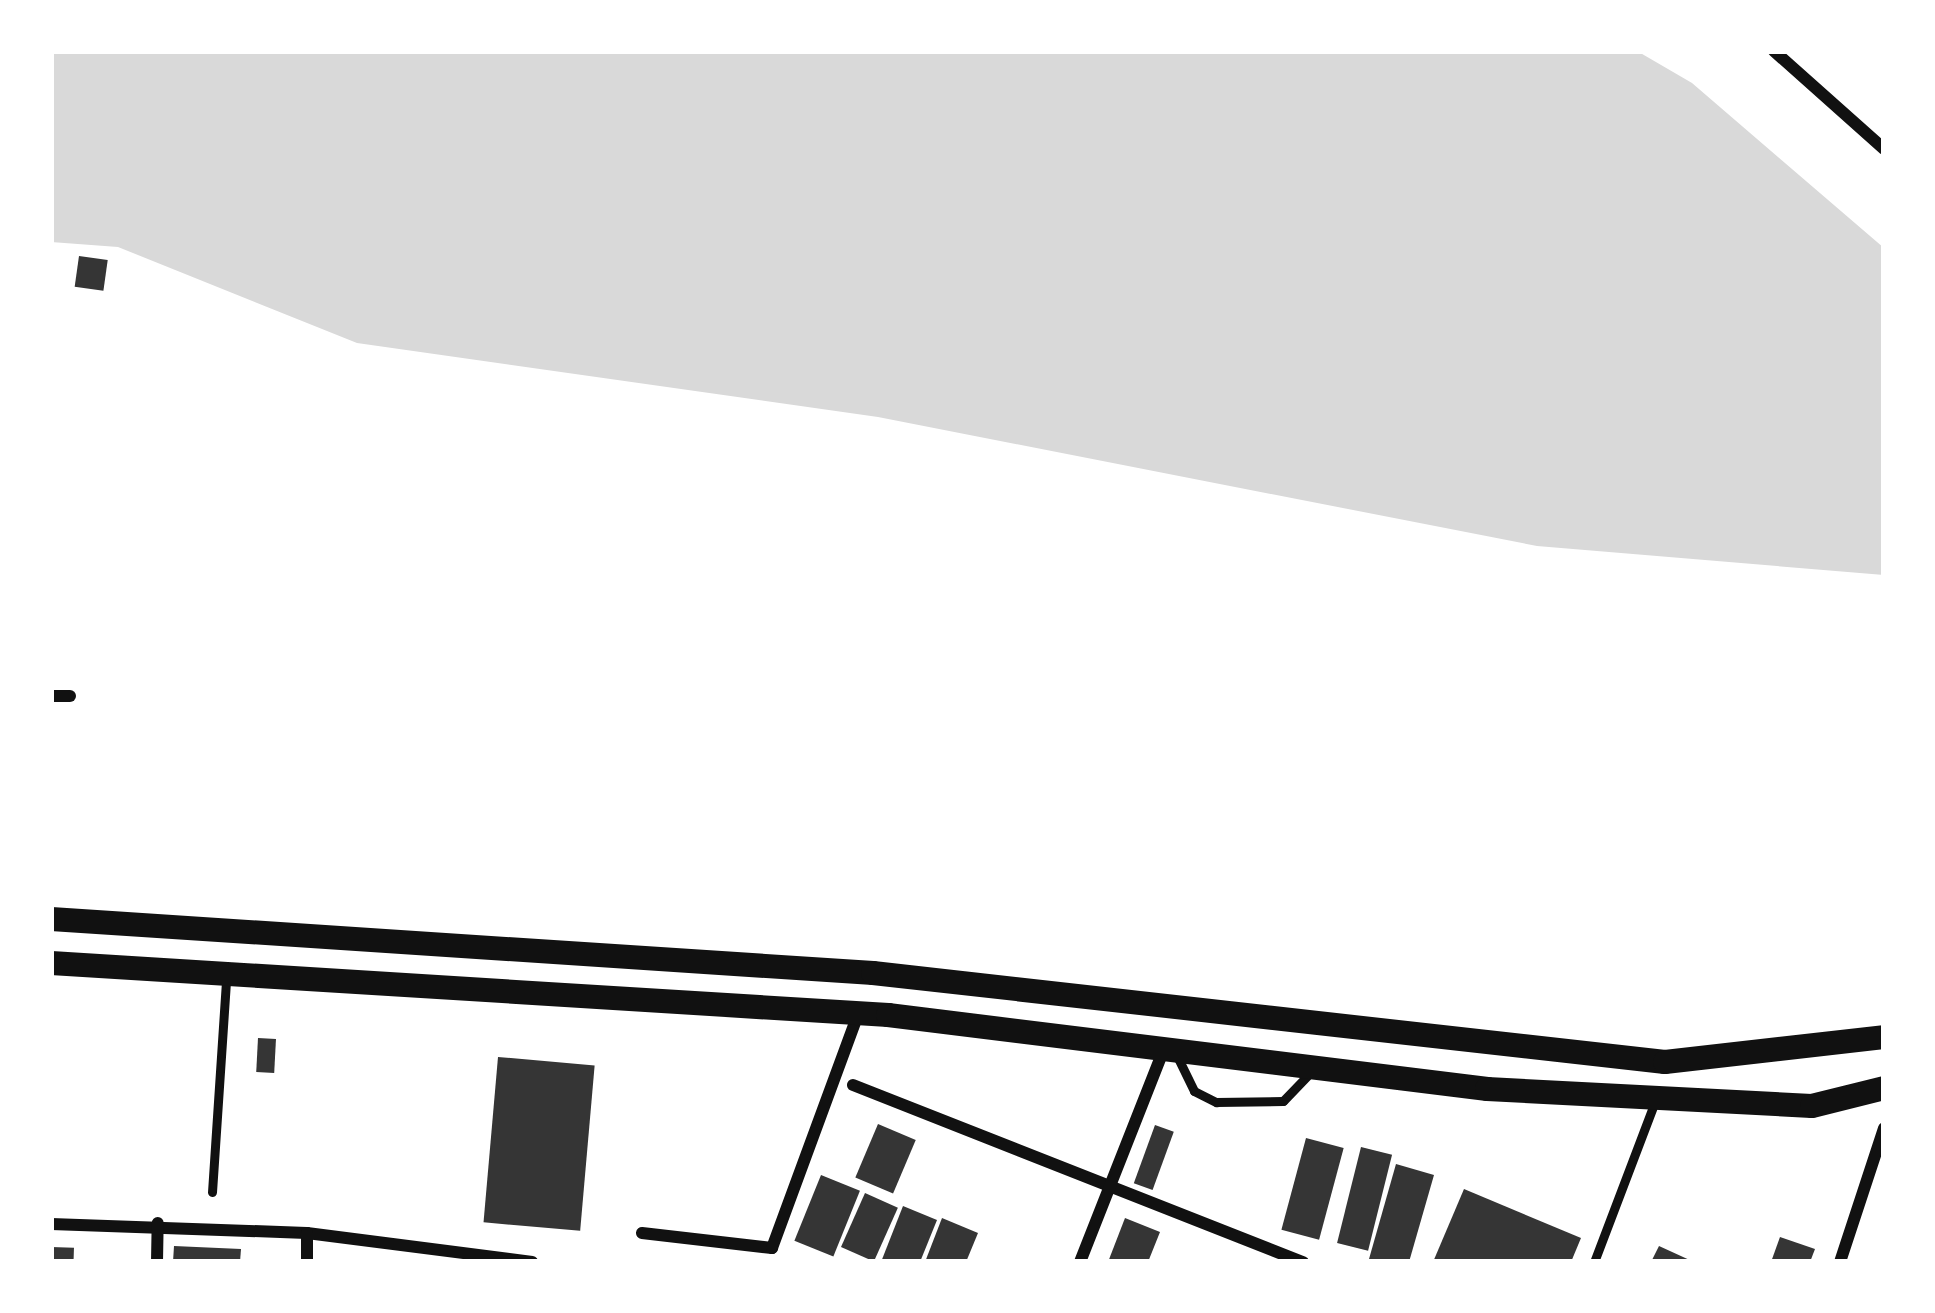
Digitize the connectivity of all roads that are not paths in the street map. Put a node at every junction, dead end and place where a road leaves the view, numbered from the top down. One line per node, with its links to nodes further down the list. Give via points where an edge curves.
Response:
1 (1774, 51): 2 (street)
2 (1884, 149)
3 (51, 696): 4 (street)
4 (70, 696)
5 (51, 919): 9 (main road, via 873,974 1665,1062)
6 (51, 963): 7 (main road)
7 (226, 974): 8 (main road); 17 (lane)
8 (859, 1013): 10 (main road); 21 (street, via 772,1248)
9 (1884, 1037)
10 (1170, 1050): 11 (main road); 11 (lane, via 1180,1073 1216,1102 1283,1101); 16 (street)
11 (1314, 1068): 14 (main road)
12 (853, 1085): 16 (street)
13 (1884, 1088): 14 (main road, via 1812,1106)
14 (1657, 1096): 27 (lane)
15 (1884, 1128): 28 (street)
16 (1108, 1186): 25 (street); 26 (street)
17 (212, 1192)
18 (158, 1223): 19 (street); 20 (street); 23 (street)
19 (51, 1224)
20 (307, 1232): 22 (street); 24 (street)
21 (642, 1233)
22 (527, 1261)
23 (157, 1262)
24 (308, 1262)
25 (1080, 1262)
26 (1303, 1262)
27 (1594, 1262)
28 (1840, 1262)

